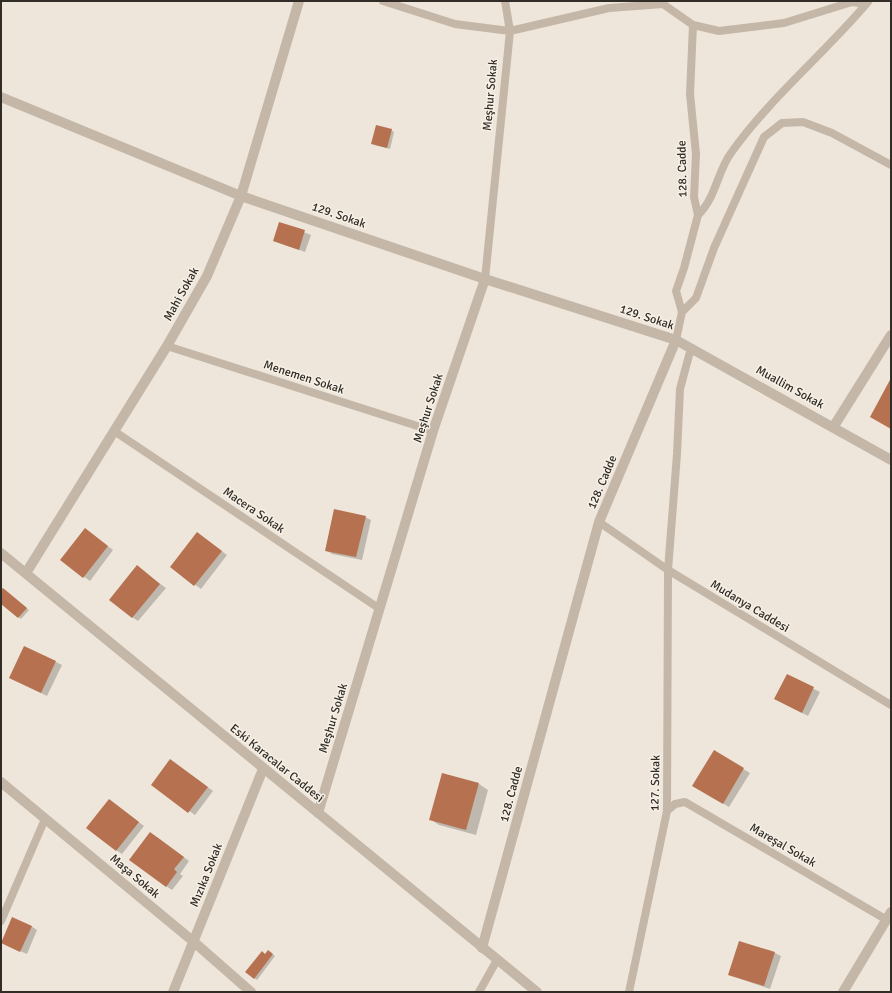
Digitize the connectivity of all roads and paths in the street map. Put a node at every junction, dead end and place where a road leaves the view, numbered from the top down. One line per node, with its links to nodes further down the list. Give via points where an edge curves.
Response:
1 (299, 1): 9 (street, Mahi Sokak)
2 (383, 1): 6 (lane, via 455,24)
3 (505, 1): 6 (lane, Meşhur Sokak)
4 (867, 3): 5 (lane, via 852,2 784,23 719,31); 10 (lane, via 774,101 730,154 707,206)
5 (694, 25): 6 (lane, via 663,4 609,8); 10 (lane, 128. Cadde, via 690,94 696,154 694,196)
6 (510, 31): 11 (lane, Meşhur Sokak)
7 (1, 97): 9 (street, 129. Sokak)
8 (891, 165): 12 (lane, via 832,133 803,122 782,123 764,137 714,248 696,298)
9 (241, 196): 11 (street, 129. Sokak); 15 (street, Mahi Sokak, via 207,276)
10 (698, 215): 12 (lane, 128. Cadde, via 676,291)
11 (485, 278): 14 (street, 129. Sokak); 19 (street, Meşhur Sokak)
12 (682, 312): 14 (lane, 128. Cadde)
13 (891, 335): 17 (street)
14 (676, 340): 16 (street, Muallim Sokak); 21 (street, 128. Cadde)
15 (167, 346): 18 (street, Mahi Sokak); 19 (lane, Menemen Sokak)
16 (691, 348): 17 (street, Muallim Sokak); 23 (lane, 127. Sokak, via 680,389)
17 (834, 426): 20 (street, Muallim Sokak)
18 (114, 430): 24 (street, Mahi Sokak); 25 (lane, Macera Sokak)
19 (433, 431): 25 (street, Meşhur Sokak)
20 (891, 460)
21 (599, 522): 23 (lane, Mudanya Caddesi); 35 (street, 128. Cadde)
22 (1, 553): 24 (street, Eski Karacalar Caddesi)
23 (668, 570): 26 (lane, Mudanya Caddesi); 29 (lane, 127. Sokak)
24 (26, 573): 27 (street, Eski Karacalar Caddesi)
25 (380, 609): 30 (street, Meşhur Sokak)
26 (891, 705)
27 (263, 769): 30 (street, Eski Karacalar Caddesi); 34 (street, Mızıka Sokak)
28 (1, 782): 31 (street, Maşa Sokak)
29 (667, 811): 32 (lane, Mareşal Sokak, via 675,804 685,802); 41 (lane, 127. Sokak)
30 (318, 814): 35 (street, Eski Karacalar Caddesi)
31 (45, 819): 33 (lane); 34 (street, Maşa Sokak)
32 (889, 916): 42 (street)
33 (1, 920)
34 (194, 942): 37 (street, Mızıka Sokak); 38 (street, Maşa Sokak)
35 (482, 948): 36 (street, Eski Karacalar Caddesi)
36 (497, 960): 39 (lane); 40 (street, Eski Karacalar Caddesi)
37 (173, 992)
38 (251, 992)
39 (479, 992)
40 (537, 992)
41 (629, 992)
42 (843, 992)

